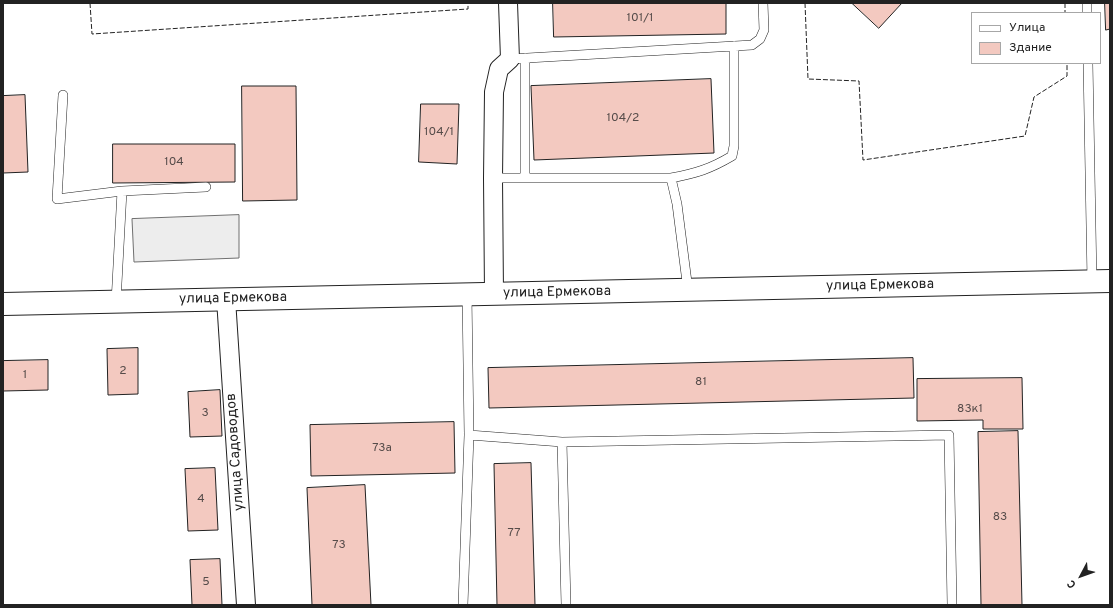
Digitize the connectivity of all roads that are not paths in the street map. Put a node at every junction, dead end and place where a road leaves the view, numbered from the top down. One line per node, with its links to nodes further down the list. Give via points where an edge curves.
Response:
1 (508, 3): 4 (street)
2 (763, 3): 3 (lane, via 764,30 760,39 752,45)
3 (734, 46): 4 (lane); 9 (lane, via 732,156 696,174)
4 (518, 59): 7 (lane); 8 (street, via 499,69 494,92)
5 (1088, 64): 12 (lane)
6 (63, 95): 11 (lane, via 57,199)
7 (525, 177): 8 (lane); 9 (lane)
8 (493, 178): 15 (street)
9 (672, 178): 13 (lane)
10 (206, 187): 11 (lane)
11 (122, 191): 17 (lane)
12 (1101, 281): 13 (main road, улица Ермекова)
13 (688, 290): 15 (main road, улица Ермекова)
14 (467, 294): 15 (main road, улица Ермекова); 16 (main road, улица Ермекова); 19 (lane)
15 (494, 294)
16 (226, 299): 17 (main road, улица Ермекова); 21 (street, улица Садоводов)
17 (116, 302): 18 (main road, улица Ермекова)
18 (3, 304)
19 (469, 435): 20 (lane); 22 (lane)
20 (562, 442): 23 (lane); 24 (lane, via 949,435)
21 (246, 605)
22 (463, 605)
23 (566, 605)
24 (952, 605)

